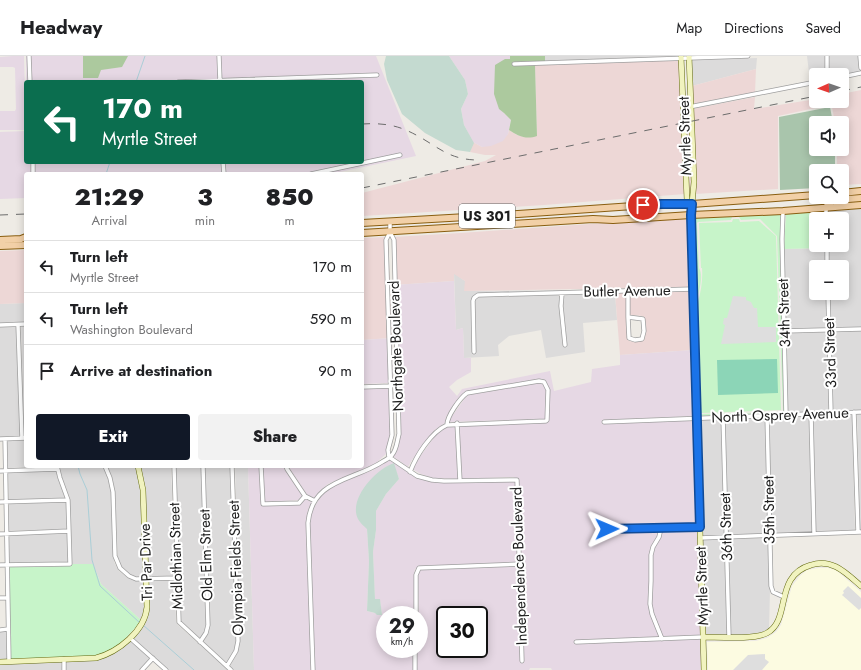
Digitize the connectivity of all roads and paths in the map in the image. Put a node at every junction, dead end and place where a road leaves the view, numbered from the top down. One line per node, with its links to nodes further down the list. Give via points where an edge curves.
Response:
1 (29, 56): 14 (street)
2 (219, 56): 15 (street)
3 (748, 56): 7 (street)
4 (827, 56): 9 (street)
5 (860, 56): 10 (street)
6 (682, 57): 7 (street); 8 (street); 19 (street, Myrtle Street)
7 (688, 57): 18 (street, Myrtle Street)
8 (514, 64)
9 (827, 68)
10 (861, 68)
11 (861, 73): 13 (street)
12 (377, 75): 16 (street)
13 (849, 76)
14 (30, 80)
15 (220, 80)
16 (246, 80)
17 (809, 83): 18 (street)
18 (690, 107): 19 (street); 28 (street, Myrtle Street, via 694,182)
19 (684, 108): 28 (street, Myrtle Street, via 684,155)
20 (400, 155): 21 (street)
21 (364, 163)
22 (358, 164): 23 (street)
23 (320, 172)
24 (861, 192): 25 (main road)
25 (849, 193)
26 (809, 196): 28 (main road, US 301)
27 (861, 198): 30 (main road, via 836,200)
28 (690, 204): 33 (street, Myrtle Street); 34 (main road, US 301)
29 (861, 205): 30 (main road, US 301)
30 (826, 207): 31 (main road, US 301); 32 (street)
31 (783, 211): 33 (main road, US 301); 54 (street, 34th Street)
32 (826, 212)
33 (691, 215): 36 (main road, US 301); 44 (street, Myrtle Street)
34 (390, 222): 35 (main road, US 301); 36 (street, Northgate Boulevard)
35 (364, 223)
36 (390, 232): 37 (main road, US 301); 57 (street, Northgate Boulevard, via 386,240); 73 (street, Northgate Boulevard, via 394,240 399,434 396,448)
37 (364, 233)
38 (0, 236): 39 (main road)
39 (24, 236)
40 (24, 237): 41 (main road)
41 (0, 240)
42 (24, 245): 43 (main road)
43 (0, 246)
44 (693, 289): 45 (street, Butler Avenue); 66 (street, Myrtle Street)
45 (628, 291): 46 (street, Butler Avenue); 48 (street)
46 (562, 293): 55 (street, Butler Avenue); 56 (street, Butler Avenue, via 476,296 473,301)
47 (828, 300): 53 (street, 33rd Street)
48 (628, 317): 48 (street, via 629,338 642,338 643,319)
49 (24, 324): 51 (street)
50 (0, 325): 51 (street)
51 (18, 325): 70 (street)
52 (861, 328): 53 (street)
53 (829, 330): 54 (street); 61 (street, 33rd Street)
54 (784, 331): 64 (street, 34th Street)
55 (565, 345)
56 (474, 352)
57 (391, 386): 58 (street); 73 (street, Northgate Boulevard, via 392,435 388,450)
58 (364, 387)
59 (854, 412): 60 (street, North Osprey Avenue); 61 (street, North Osprey Avenue); 96 (street)
60 (861, 412)
61 (831, 413): 62 (street, North Osprey Avenue)
62 (811, 414): 64 (street, North Osprey Avenue); 99 (street)
63 (767, 415): 64 (street, North Osprey Avenue); 65 (street, North Osprey Avenue); 100 (street, 35th Street)
64 (786, 415)
65 (723, 417): 66 (street, North Osprey Avenue); 101 (street, 36th Street)
66 (697, 418): 67 (street, North Osprey Avenue); 92 (street, Myrtle Street)
67 (604, 422)
68 (457, 424): 69 (street); 69 (street, via 546,421 548,388 544,382 538,381 468,394 448,418); 86 (street)
69 (447, 425): 85 (street, via 436,431 414,461)
70 (24, 438): 72 (street)
71 (0, 439): 72 (street)
72 (5, 439): 83 (street)
73 (389, 458): 85 (street, Independence Boulevard); 89 (street, via 330,486)
74 (40, 468): 83 (street)
75 (57, 468): 88 (street)
76 (106, 468): 107 (street, via 113,492 116,561 121,570 129,576)
77 (138, 468): 107 (street, Tri Par Drive, via 143,490)
78 (174, 468): 106 (street, Midlothian Street)
79 (203, 468): 119 (street, Old Elm Street, via 208,625)
80 (232, 468): 127 (street, Olympia Fields Street, via 238,641 236,651)
81 (261, 468): 87 (street, via 263,504 299,502)
82 (287, 468): 87 (street)
83 (6, 470): 84 (street); 91 (street)
84 (0, 471)
85 (410, 472): 86 (street, Independence Boulevard, via 432,480)
86 (460, 481): 103 (street, Independence Boulevard, via 517,480)
87 (305, 496): 89 (street)
88 (68, 500): 91 (street); 95 (street)
89 (315, 501): 132 (street, via 308,523)
90 (0, 502): 91 (street)
91 (7, 502): 97 (street)
92 (700, 527): 93 (street); 102 (street, Myrtle Street)
93 (661, 528): 94 (street); 118 (street, via 651,555 650,604)
94 (607, 529)
95 (69, 531): 97 (street); 105 (street, via 70,564)
96 (859, 532): 99 (street)
97 (7, 533): 98 (street); 105 (street)
98 (0, 534)
99 (814, 534): 100 (street)
100 (770, 536): 101 (street); 109 (street, 35th Street, via 772,589)
101 (726, 537): 102 (street); 115 (street, 36th Street)
102 (700, 538): 117 (street, Myrtle Street)
103 (520, 564): 112 (street, via 419,568 416,575); 125 (street, Independence Boulevard)
104 (0, 565): 105 (street)
105 (7, 565): 111 (street)
106 (177, 578): 107 (street); 119 (street, Midlothian Street, via 179,622)
107 (146, 579): 116 (street, Tri Par Drive, via 147,607 144,619)
108 (861, 586): 109 (street, via 841,568 815,563 795,574 787,586)
109 (784, 597): 115 (street, via 779,619 771,630 758,636)
110 (0, 598): 111 (street)
111 (7, 598): 113 (street)
112 (416, 606)
113 (8, 629): 114 (street); 124 (street)
114 (0, 630)
115 (729, 637): 117 (street)
116 (130, 638): 121 (street); 123 (street, Tri Par Drive, via 117,649 102,656)
117 (703, 638): 118 (street); 134 (street, Myrtle Street)
118 (662, 639): 120 (street)
119 (200, 642): 127 (street, Midlothian Street)
120 (576, 642)
121 (153, 658): 129 (street); 130 (street)
122 (415, 658): 133 (street)
123 (64, 659): 124 (street, Tri Par Drive); 128 (street)
124 (9, 661): 126 (street, Tri Par Drive)
125 (522, 661)
126 (0, 662)
127 (227, 666): 131 (street, Midlothian Street)
128 (64, 670)
129 (142, 670)
130 (166, 670)
131 (231, 670)
132 (313, 670)
133 (415, 670)
134 (704, 670)

